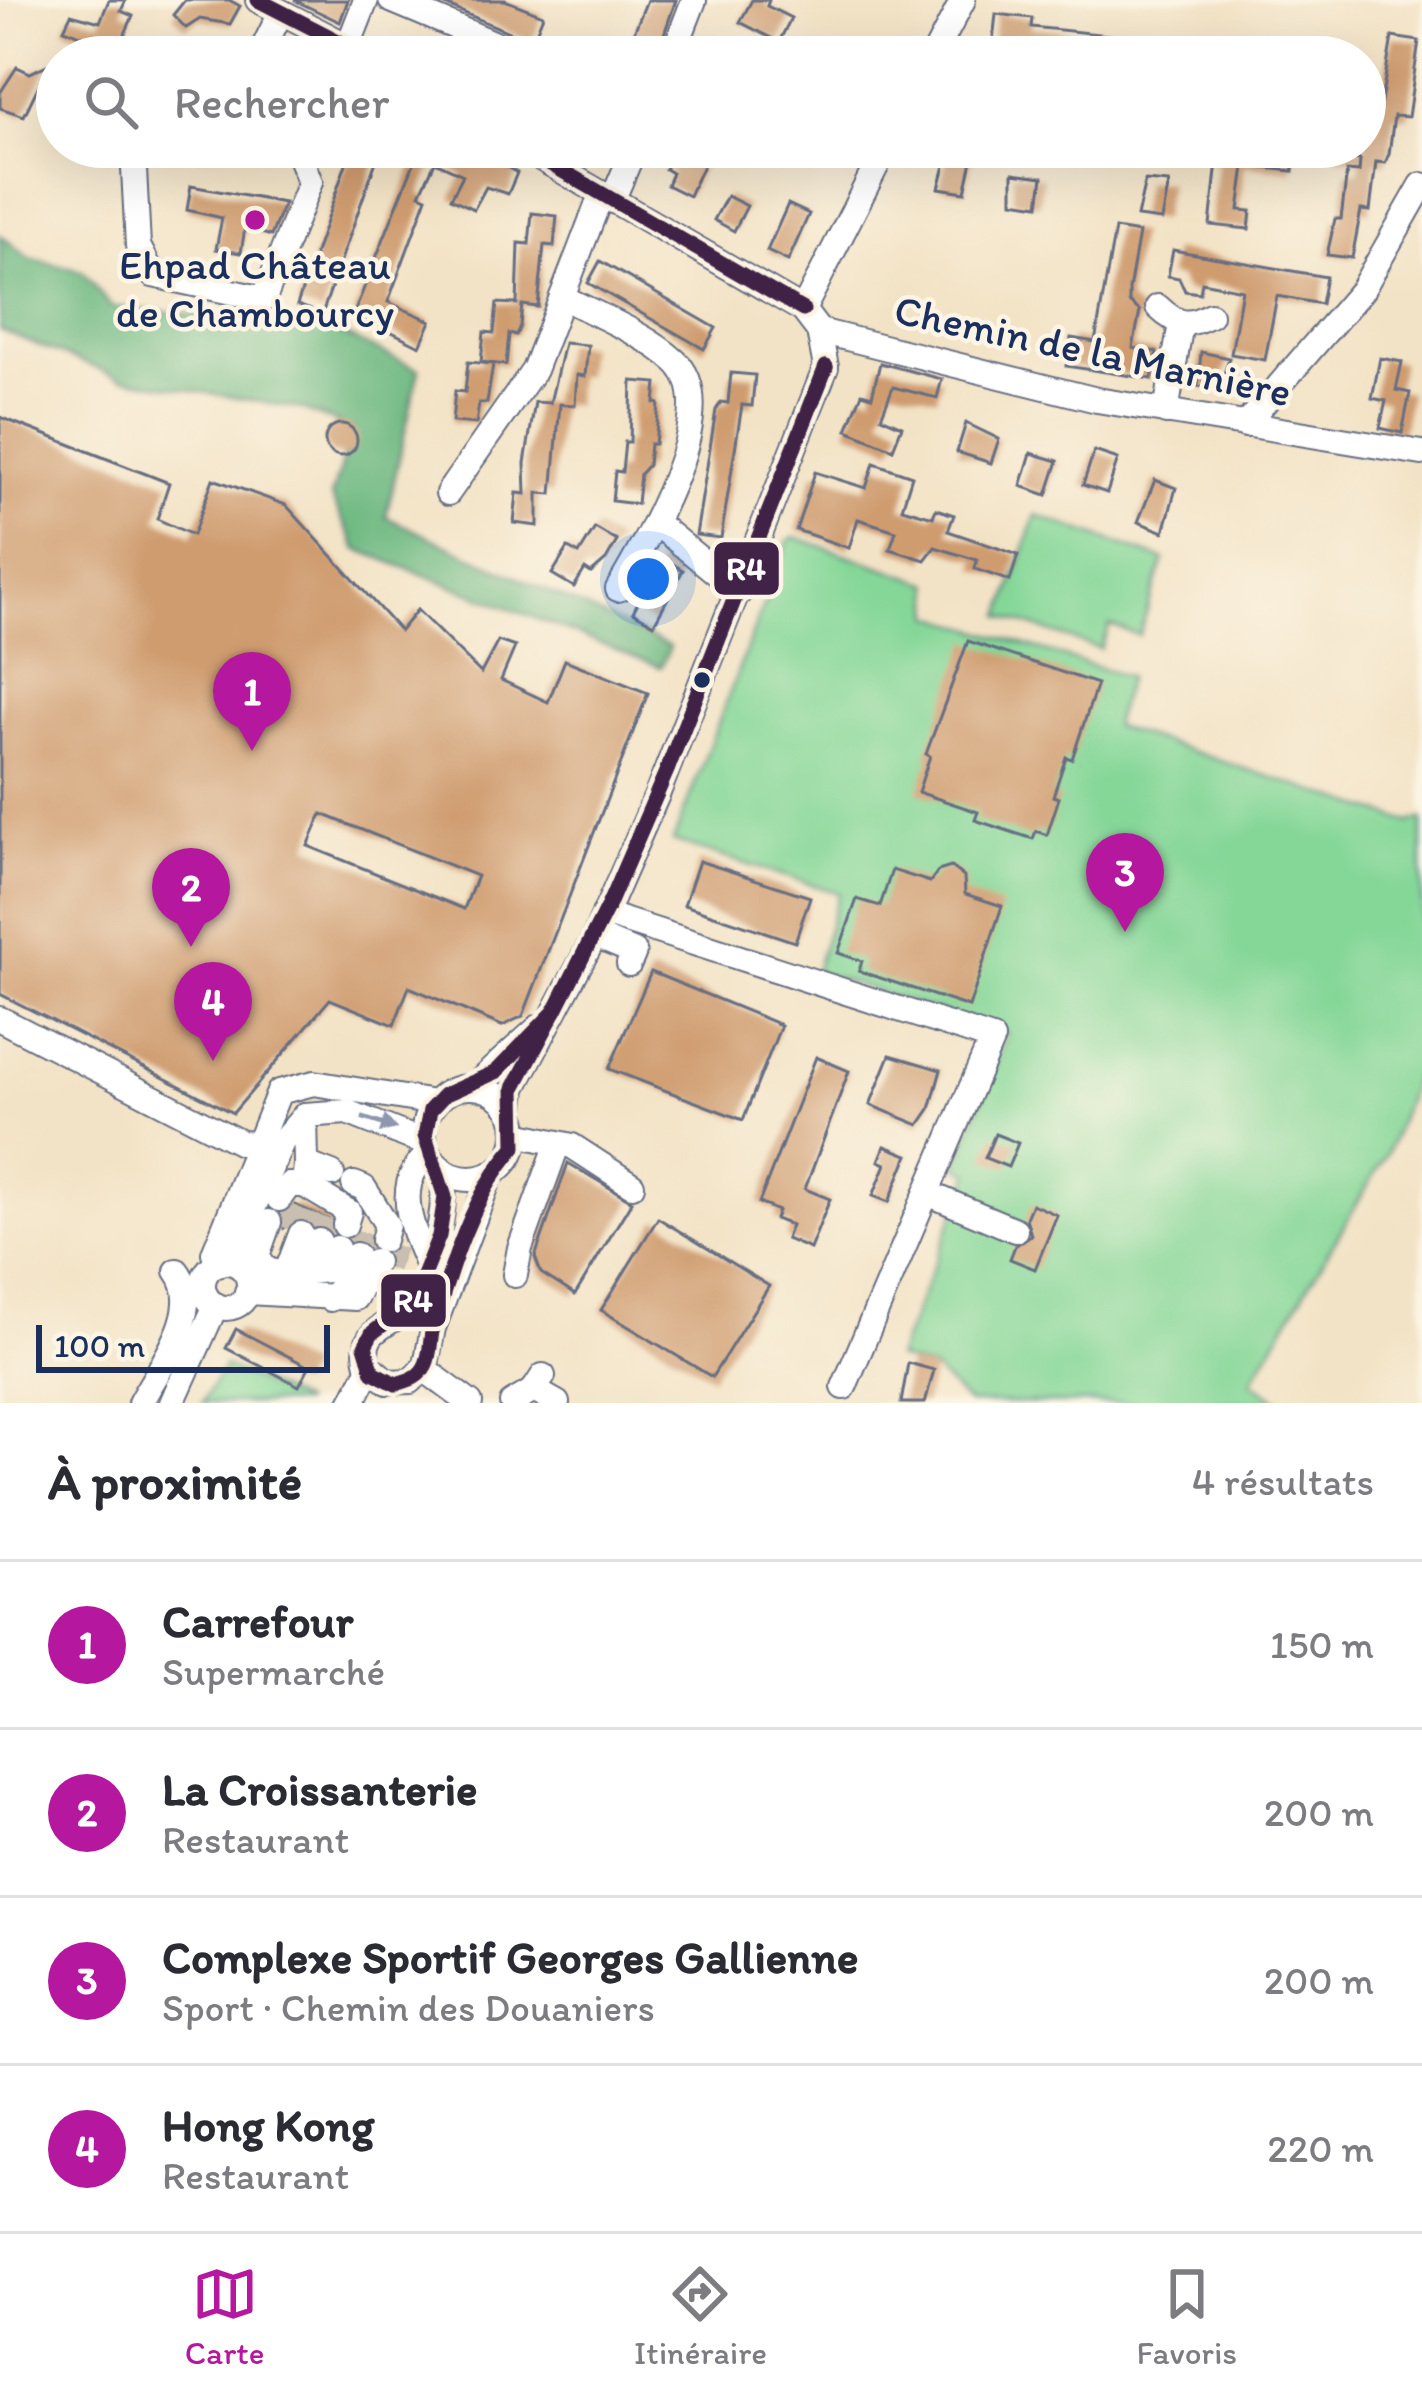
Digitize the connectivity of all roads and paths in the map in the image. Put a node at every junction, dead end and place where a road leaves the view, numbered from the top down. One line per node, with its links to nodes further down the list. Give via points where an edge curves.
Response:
1 (258, 0): 6 (street)
2 (367, 0): 9 (street)
3 (391, 0): 10 (street)
4 (694, 0): 11 (street)
5 (963, 0): 12 (street)
6 (281, 12): 7 (street); 8 (street)
7 (269, 36)
8 (329, 36)
9 (361, 36)
10 (477, 36)
11 (680, 36)
12 (944, 36)
13 (134, 168): 14 (street, via 138,247 153,275 264,299 310,182)
14 (304, 168)
15 (556, 168): 19 (street)
16 (623, 168): 19 (street)
17 (875, 168): 22 (street)
18 (1422, 185): 27 (street, via 1362,290)
19 (607, 198): 20 (street); 22 (street)
20 (562, 297): 29 (street, via 520,396); 30 (street, via 675,361 689,382 691,422)
21 (1158, 307): 24 (street)
22 (803, 310): 25 (street)
23 (1210, 315): 24 (street)
24 (1181, 323): 26 (street)
25 (819, 331): 26 (street, Chemin de la Marnière, via 998,379); 32 (street, via 826,368)
26 (1166, 412): 27 (street, Chemin de la Marnière)
27 (1245, 425): 28 (street, Chemin de la Marnière)
28 (1422, 453)
29 (448, 493)
30 (657, 524): 31 (street); 32 (street)
31 (618, 589)
32 (740, 592): 33 (street)
33 (600, 925): 34 (street, via 634,952); 35 (street); 46 (street, via 992,1039)
34 (629, 964)
35 (554, 1013): 37 (street); 40 (street, via 514,1088)
36 (0, 1019): 42 (street)
37 (474, 1086): 38 (street); 40 (street, via 502,1098)
38 (434, 1103): 42 (street, via 314,1083 279,1092); 43 (street, via 427,1115)
39 (305, 1115): 43 (street, one-way to 43, via 347,1112); 47 (street); 49 (street, via 282,1142)
40 (514, 1122): 41 (street); 44 (street, via 510,1158)
41 (558, 1143): 45 (street); 52 (street)
42 (249, 1144): 49 (street, via 214,1253)
43 (432, 1156): 44 (street, via 467,1179); 50 (street, via 443,1216); 50 (street, via 413,1166 407,1190)
44 (491, 1174): 56 (street)
45 (632, 1185)
46 (927, 1193): 48 (street); 57 (street)
47 (336, 1222): 53 (street); 53 (street, via 328,1270); 53 (street, via 356,1298 330,1299)
48 (1015, 1230)
49 (224, 1263): 53 (street); 54 (street, via 203,1280)
50 (427, 1264): 55 (street, via 404,1312 369,1337)
51 (177, 1271): 60 (street, via 187,1312)
52 (515, 1275)
53 (271, 1278): 54 (street, via 231,1307)
54 (212, 1301): 61 (street); 62 (street)
55 (370, 1369): 59 (street); 63 (street)
56 (424, 1369): 59 (street); 64 (street)
57 (844, 1387)
58 (530, 1390): 65 (street)
59 (390, 1394)
60 (140, 1403)
61 (157, 1403)
62 (172, 1403)
63 (352, 1403)
64 (470, 1403)
65 (556, 1403)

